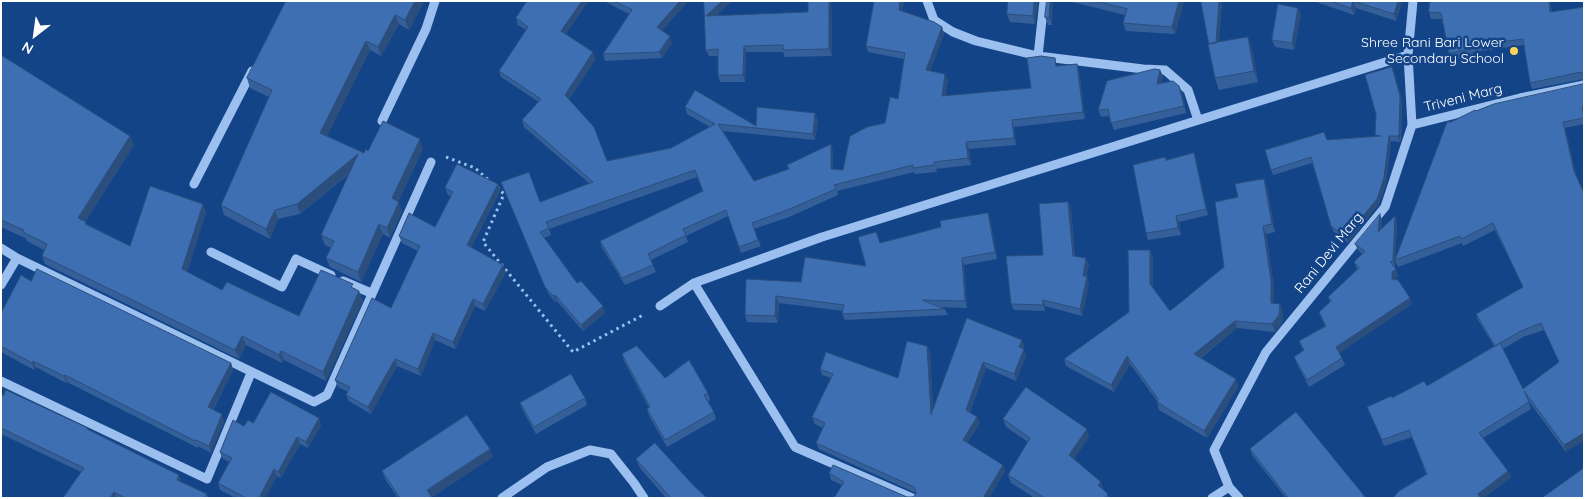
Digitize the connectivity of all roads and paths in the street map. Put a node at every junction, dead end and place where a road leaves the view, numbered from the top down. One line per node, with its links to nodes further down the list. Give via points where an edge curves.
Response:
1 (435, 1): 10 (street, via 426,29)
2 (926, 1): 6 (street, via 934,20 953,32)
3 (1044, 1): 6 (street)
4 (1413, 1): 5 (street, Rani Devi Marg)
5 (1408, 55): 9 (street); 11 (street, Rani Devi Marg)
6 (1038, 56): 9 (street, via 1165,70 1188,90)
7 (257, 62): 13 (street)
8 (1584, 85): 11 (street, Triveni Marg)
9 (1198, 120): 17 (street, via 822,237)
10 (382, 121)
11 (1412, 125): 23 (street, Rani Devi Marg, via 1385,207 1266,352 1214,450)
12 (431, 162): 19 (street); 20 (path, via 448,157 475,168 504,194 483,242 574,352)
13 (194, 184)
14 (1, 248): 16 (street)
15 (211, 252): 19 (street, via 282,287 296,259)
16 (17, 258): 18 (street); 21 (street)
17 (694, 283): 20 (street); 26 (street, via 795,447)
18 (1, 285)
19 (371, 293): 21 (street, via 327,395 314,402)
20 (660, 306)
21 (251, 373): 22 (street, via 207,479)
22 (1, 381)
23 (1228, 487): 27 (street); 28 (street, Rani Devi Marg)
24 (502, 498): 25 (street, via 547,467 590,450 610,454)
25 (644, 498)
26 (912, 498)
27 (1212, 498)
28 (1239, 498)

